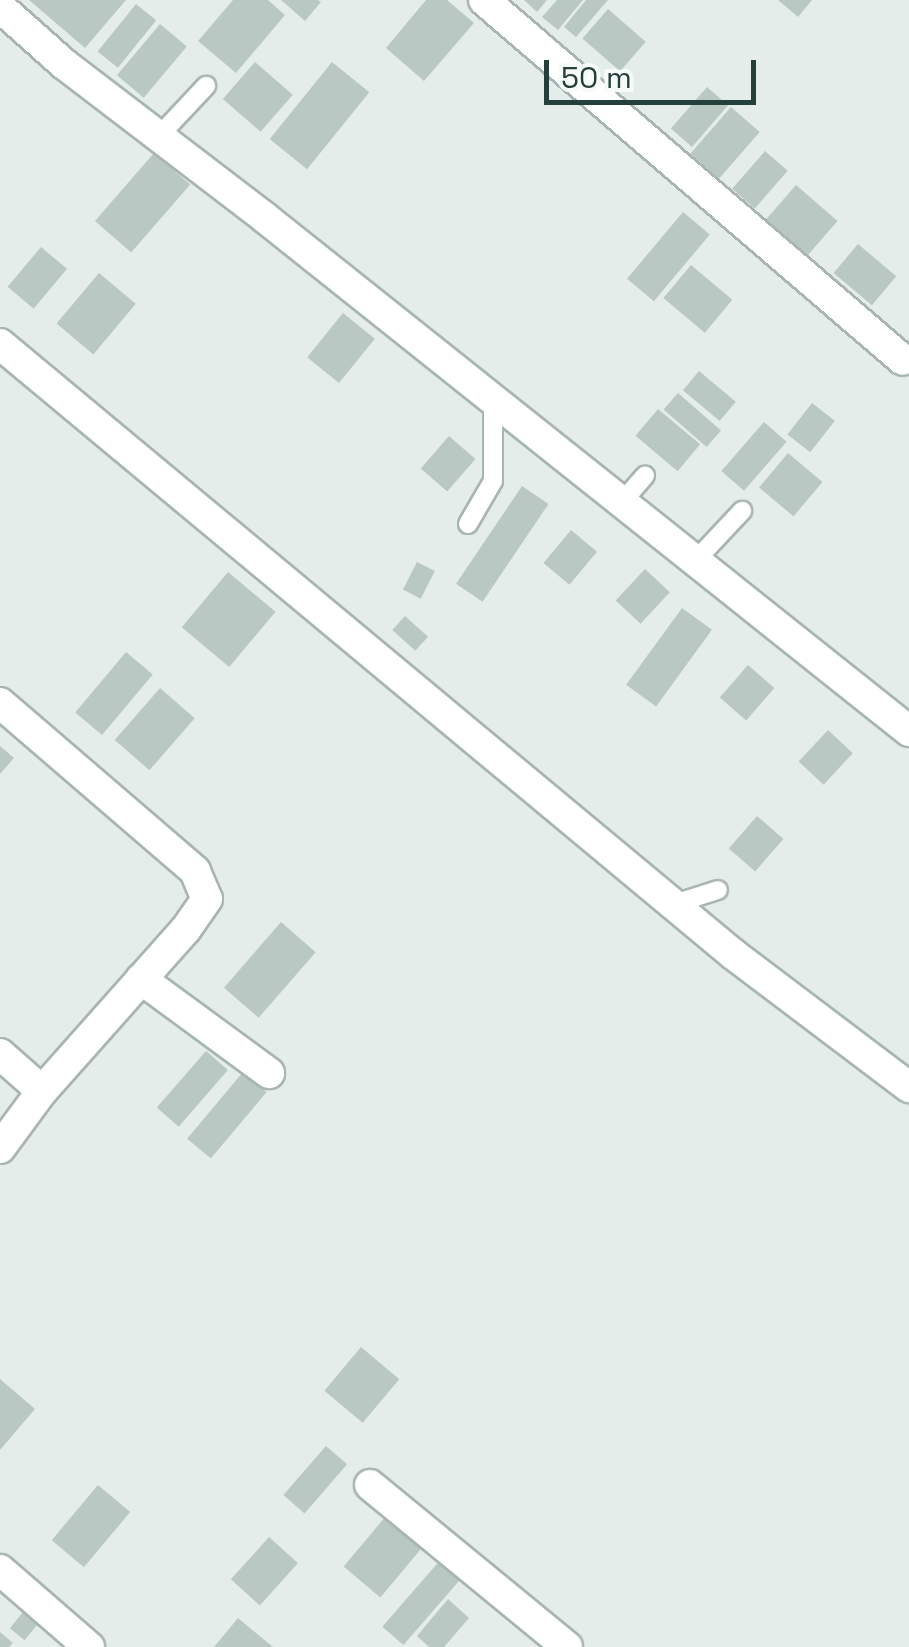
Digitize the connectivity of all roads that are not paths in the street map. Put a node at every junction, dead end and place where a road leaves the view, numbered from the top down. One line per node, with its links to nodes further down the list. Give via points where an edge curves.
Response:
1 (484, 0): 6 (street)
2 (0, 7): 4 (street)
3 (206, 86): 4 (lane)
4 (160, 136): 7 (street)
5 (0, 344): 16 (street)
6 (904, 360)
7 (493, 403): 9 (street); 11 (lane, via 493,481)
8 (645, 476): 9 (lane)
9 (622, 502): 12 (street)
10 (742, 511): 12 (lane)
11 (468, 524)
12 (695, 561): 14 (street)
13 (0, 703): 17 (street, via 202,880 204,907)
14 (909, 731)
15 (718, 890): 16 (lane)
16 (674, 904): 20 (street)
17 (141, 979): 19 (street); 21 (street)
18 (0, 1054): 21 (street)
19 (268, 1073)
20 (909, 1088)
21 (42, 1091): 22 (street)
22 (0, 1148)
23 (370, 1485): 26 (street)
24 (0, 1570): 25 (street)
25 (89, 1647)
26 (567, 1647)

